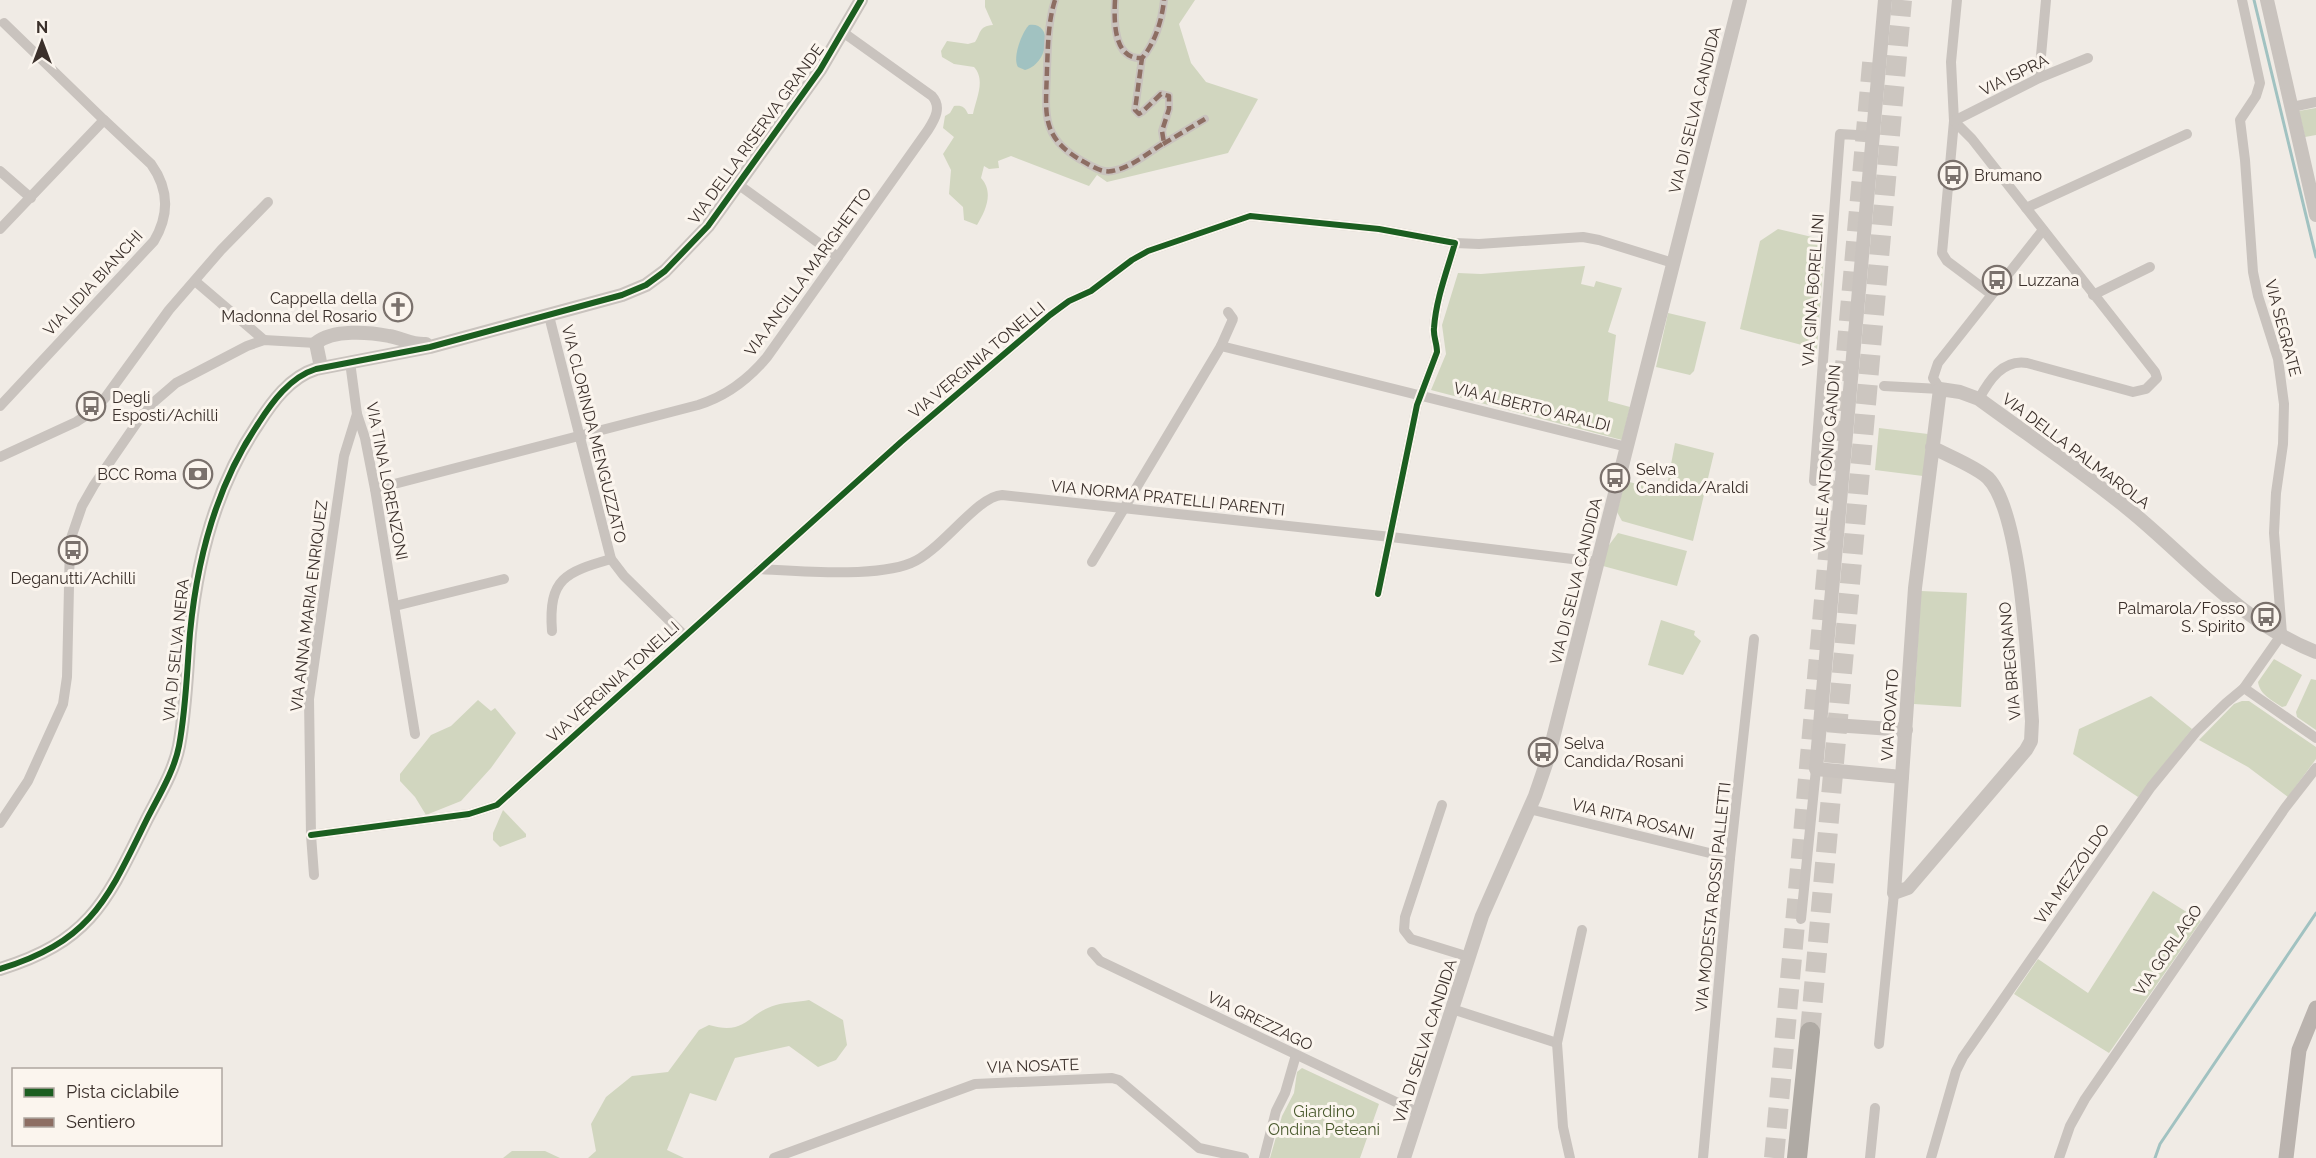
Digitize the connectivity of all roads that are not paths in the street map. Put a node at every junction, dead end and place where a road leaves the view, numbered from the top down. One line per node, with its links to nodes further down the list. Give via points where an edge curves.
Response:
1 (861, 0): 12 (street, VIA DELLA RISERVA GRANDE)
2 (1055, 0): 23 (street, via 1045,100 1047,120 1060,146 1105,175)
3 (1115, 0): 13 (street, via 1119,44 1126,53)
4 (1164, 0): 13 (street, via 1156,34)
5 (1740, 0): 34 (street, VIA DI SELVA CANDIDA)
6 (1885, 0): 22 (street, VIALE ANTONIO GANDIN)
7 (1957, 0): 20 (street, via 1952,62)
8 (2046, 0): 15 (street)
9 (2242, 0): 71 (street, VIA SEGRATE, via 2259,75 2256,96 2240,120 2253,272 2278,359 2284,404 2274,533)
10 (2267, 0): 17 (street)
11 (4, 23): 19 (street, VIA LIDIA BIANCHI)
12 (844, 33): 25 (street, VIA DELLA RISERVA GRANDE); 33 (street, VIA ANCILLA MARIGHETTO, via 926,91 937,107 928,130)
13 (1142, 58): 23 (street, via 1136,110 1139,114 1161,94 1169,96 1162,131)
14 (2088, 58): 15 (street, VIA ISPRA)
15 (2039, 78): 20 (street, VIA ISPRA)
16 (2316, 102): 17 (street)
17 (2292, 107): 29 (street)
18 (1205, 119): 23 (street)
19 (104, 120): 26 (street); 53 (street, VIA LIDIA BIANCHI, via 157,172 165,193 162,226 154,240)
20 (1954, 121): 28 (street, VIA DELLA PALMAROLA); 37 (street, via 1943,255)
21 (2187, 134): 28 (street)
22 (1874, 136): 59 (street, VIA GINA BORELLINI, via 1840,134); 76 (street, VIALE ANTONIO GANDIN)
23 (1164, 144)
24 (0, 171): 26 (street)
25 (739, 185): 33 (street); 40 (street, VIA DELLA RISERVA GRANDE, via 683,254 651,281 622,295)
26 (31, 198): 30 (street)
27 (268, 202): 36 (street)
28 (2026, 208): 31 (street, VIA DELLA PALMAROLA)
29 (2316, 215)
30 (0, 229)
31 (2043, 230): 37 (street); 38 (street, VIA DELLA PALMAROLA)
32 (1455, 243): 34 (street, VIA VERGINIA TONELLI, via 1592,238); 51 (street, via 1433,331 1437,352); 66 (street, VIA VERGINIA TONELLI, via 1379,229 1250,216 1148,251 1050,315)
33 (838, 257): 55 (street, VIA ANCILLA MARIGHETTO, via 767,357 730,392 698,405)
34 (1673, 263): 56 (street, VIA DI SELVA CANDIDA)
35 (2150, 267): 38 (street)
36 (195, 281): 42 (street); 58 (street, via 90,413)
37 (1991, 294): 50 (street, via 1936,366 1934,379)
38 (2093, 295): 52 (street, VIA DELLA PALMAROLA, via 2155,372 2156,379 2149,388 2129,391 2022,362 1998,372)
39 (1228, 312): 45 (street, via 1233,319)
40 (549, 316): 44 (street, VIA DELLA RISERVA GRANDE); 55 (street, VIA CLORINDA MENGUZZATO)
41 (383, 335): 43 (street, VIA DELLA RISERVA GRANDE, via 332,335); 44 (street, VIA DELLA RISERVA GRANDE, via 417,344); 46 (street, via 388,341)
42 (264, 340): 43 (street); 85 (street, via 162,393 135,424 90,491 69,548 67,677 62,708 28,781)
43 (316, 343): 48 (street)
44 (440, 343): 46 (street, VIA DELLA RISERVA GRANDE)
45 (1221, 346): 51 (street, VIA ALBERTO ARALDI); 61 (street)
46 (386, 355): 47 (street, VIA DI SELVA NERA)
47 (350, 363): 48 (street, VIA DI SELVA NERA); 54 (street, VIA TINA LORENZONI)
48 (321, 367): 94 (street, VIA DI SELVA NERA, via 297,378 270,407 238,455 222,492 197,581 177,754 114,886 94,913 66,939)
49 (1884, 386): 50 (street)
50 (1940, 389): 52 (street); 57 (street, VIA ROVATO)
51 (1421, 394): 56 (street, VIA ALBERTO ARALDI); 62 (street)
52 (1979, 399): 71 (street, VIA DELLA PALMAROLA, via 2127,508 2214,587)
53 (0, 406)
54 (357, 414): 60 (street, VIA TINA LORENZONI); 86 (street, VIA ANNA MARIA ENRIQUEZ, via 344,456 309,699)
55 (581, 436): 60 (street, VIA ANCILLA MARIGHETTO); 63 (street, VIA CLORINDA MENGUZZATO)
56 (1626, 447): 65 (street, VIA DI SELVA CANDIDA)
57 (1932, 447): 77 (street, VIA ROVATO, via 1915,588); 89 (street, VIA BREGNANO, via 1989,479 2009,523 2019,578 2032,733 2026,750 1908,888)
58 (0, 457)
59 (1814, 482)
60 (375, 489): 69 (street, VIA TINA LORENZONI)
61 (1124, 509): 62 (street, VIA NORMA PRATELLI PARENTI); 64 (street); 66 (street, VIA NORMA PRATELLI PARENTI, via 997,496 984,502 946,540 919,559 894,568 816,572)
62 (1391, 537): 65 (street, VIA NORMA PRATELLI PARENTI); 68 (street)
63 (611, 559): 70 (street, VIA CLORINDA MENGUZZATO, via 577,569 562,580 552,606); 72 (street, VIA CLORINDA MENGUZZATO)
64 (1092, 562)
65 (1597, 562): 84 (street, VIA DI SELVA CANDIDA, via 1548,758)
66 (759, 569): 72 (street, VIA VERGINIA TONELLI)
67 (504, 579): 69 (street)
68 (1378, 594)
69 (395, 606): 78 (street, VIA TINA LORENZONI)
70 (552, 631)
71 (2282, 634): 74 (street, VIA DELLA PALMAROLA); 75 (street, VIA MEZZOLDO)
72 (684, 635): 86 (street, VIA VERGINIA TONELLI, via 492,808)
73 (1754, 639): 87 (street, VIA MODESTA ROSSI PALLETTI)
74 (2316, 652)
75 (2244, 688): 79 (street); 111 (street, VIA MEZZOLDO, via 2196,732 2151,787 1963,1058)
76 (1820, 724): 77 (street); 81 (street, VIALE ANTONIO GANDIN)
77 (1906, 730): 82 (street, VIA ROVATO)
78 (415, 734)
79 (2316, 738)
80 (2316, 768): 112 (street, VIA GORLAGO, via 2085,1099)
81 (1816, 769): 82 (street); 90 (street, VIALE ANTONIO GANDIN)
82 (1902, 777): 89 (street, VIA ROVATO)
83 (1442, 806): 93 (street, via 1404,930 1411,939)
84 (1529, 809): 87 (street, VIA RITA ROSANI); 93 (street, VIA DI SELVA CANDIDA, via 1492,891)
85 (0, 823)
86 (311, 835): 88 (street, VIA ANNA MARIA ENRIQUEZ)
87 (1730, 858): 108 (street, VIA MODESTA ROSSI PALLETTI)
88 (314, 875)
89 (1894, 893): 99 (street, VIA ROVATO)
90 (1801, 919)
91 (1582, 930): 98 (street)
92 (1092, 952): 100 (street, VIA GREZZAGO, via 1100,961)
93 (1469, 957): 96 (street, VIA DI SELVA CANDIDA)
94 (0, 969)
95 (2316, 1008): 113 (main road, via 2299,1050)
96 (1452, 1010): 98 (street); 102 (street, VIA DI SELVA CANDIDA)
97 (1810, 1032): 109 (highway)
98 (1557, 1043): 107 (street, via 1563,1127)
99 (1880, 1044)
100 (1296, 1056): 102 (street, VIA GREZZAGO); 105 (street)
101 (1875, 1108): 110 (street)
102 (1419, 1113): 106 (street, VIA DI SELVA CANDIDA)
103 (774, 1158): 104 (street, VIA NOSATE, via 975,1084 1112,1078 1198,1148)
104 (1244, 1158)
105 (1264, 1158)
106 (1404, 1158)
107 (1570, 1158)
108 (1703, 1158)
109 (1797, 1158)
110 (1870, 1158)
111 (1931, 1158)
112 (2059, 1158)
113 (2286, 1158)

